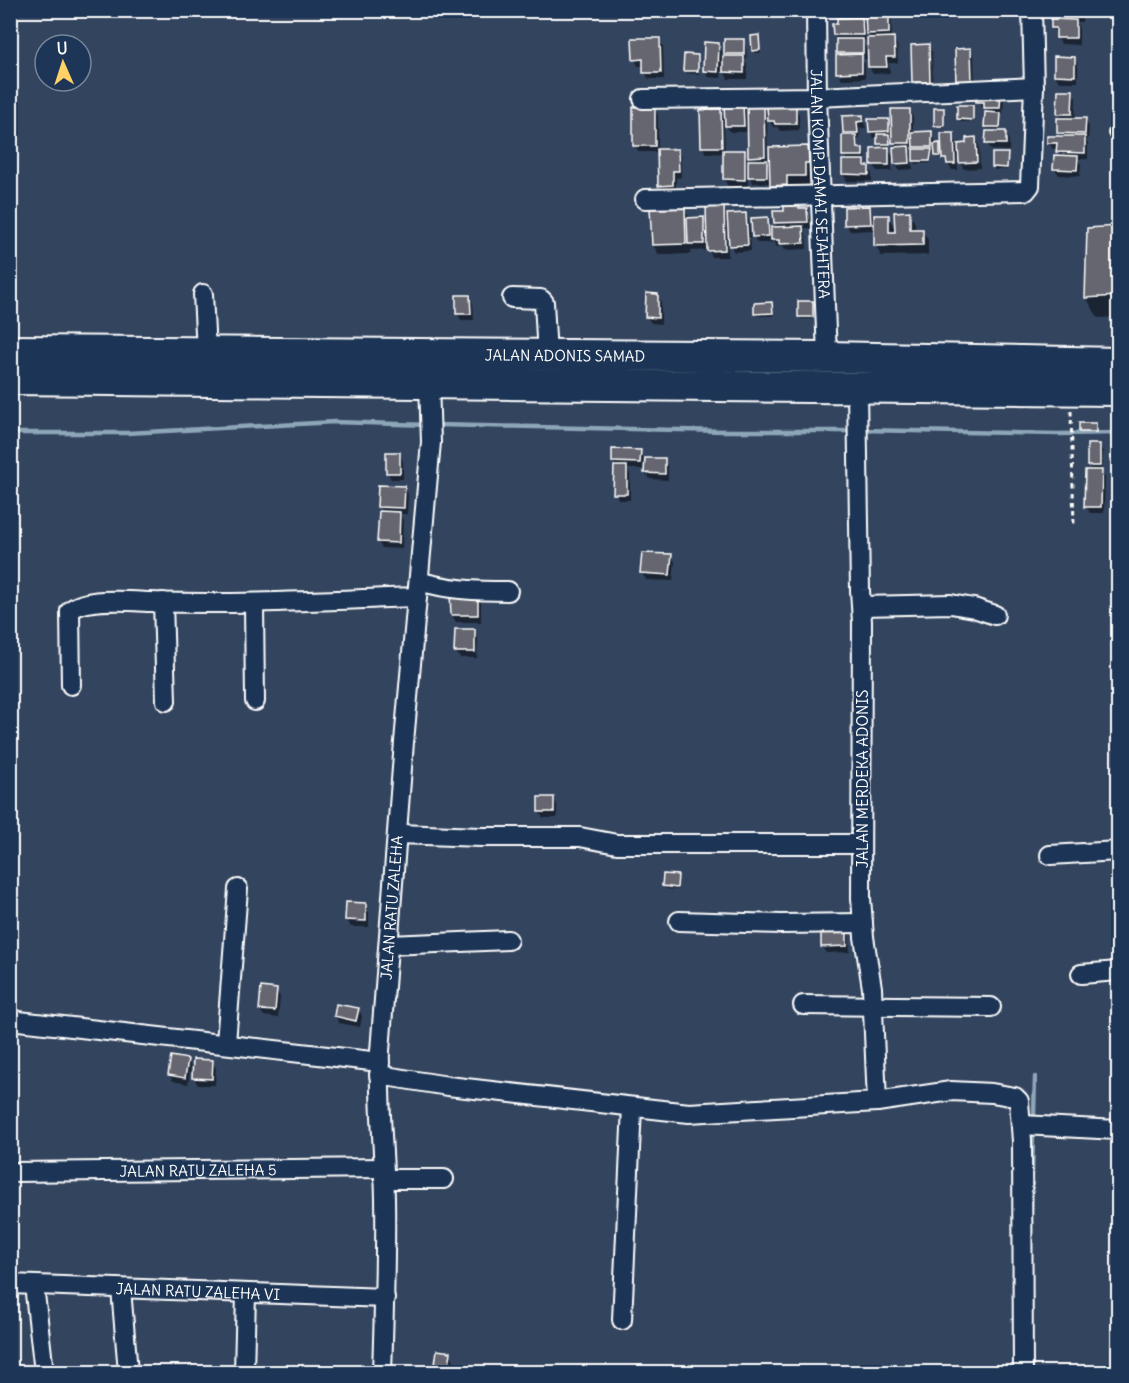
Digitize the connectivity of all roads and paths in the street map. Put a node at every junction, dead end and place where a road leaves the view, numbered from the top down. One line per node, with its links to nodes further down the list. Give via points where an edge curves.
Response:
1 (816, 10): 4 (street, JALAN KOMP. DAMAI SEJAHTERA)
2 (1032, 10): 3 (street)
3 (1034, 87): 4 (street); 6 (street, via 1030,186 1026,192)
4 (817, 97): 5 (street); 6 (street, JALAN KOMP. DAMAI SEJAHTERA)
5 (643, 99)
6 (820, 196): 7 (street); 13 (street, JALAN KOMP. DAMAI SEJAHTERA)
7 (645, 199)
8 (203, 294): 11 (street)
9 (512, 298): 12 (street, via 544,302)
10 (10, 351): 11 (highway, JALAN ADONIS SAMAD)
11 (206, 352): 12 (highway, JALAN ADONIS SAMAD)
12 (547, 356): 13 (highway, JALAN ADONIS SAMAD)
13 (826, 357): 15 (highway, JALAN ADONIS SAMAD)
14 (1119, 363): 15 (highway, JALAN ADONIS SAMAD)
15 (978, 375): 17 (highway); 19 (highway)
16 (10, 379): 18 (highway)
17 (1119, 390)
18 (430, 395): 19 (highway); 22 (street, JALAN RATU ZALEHA, via 431,442)
19 (857, 400): 26 (street, JALAN MERDEKA ADONIS)
20 (1071, 411): 21 (path)
21 (1074, 526)
22 (418, 589): 23 (street, via 438,586); 25 (street); 31 (street, JALAN RATU ZALEHA)
23 (508, 591)
24 (163, 602): 25 (street); 28 (street, via 76,606 70,612 69,623); 29 (street)
25 (254, 603): 30 (street)
26 (862, 606): 27 (street, via 951,604); 32 (street, JALAN MERDEKA ADONIS)
27 (995, 615)
28 (71, 685)
29 (166, 700)
30 (255, 701)
31 (398, 834): 32 (street, via 580,837 617,844); 39 (street, JALAN RATU ZALEHA)
32 (861, 844): 37 (street, JALAN MERDEKA ADONIS)
33 (1119, 851): 34 (street)
34 (1050, 855)
35 (238, 889): 46 (street)
36 (679, 921): 37 (street)
37 (863, 922): 43 (street, JALAN MERDEKA ADONIS)
38 (508, 940): 39 (street)
39 (389, 945): 47 (street, JALAN RATU ZALEHA)
40 (1119, 971): 41 (street)
41 (1081, 974)
42 (803, 1005): 43 (street)
43 (872, 1005): 44 (street); 48 (street, JALAN MERDEKA ADONIS)
44 (991, 1007)
45 (10, 1020): 46 (street)
46 (226, 1043): 47 (street)
47 (379, 1068): 49 (street, via 448,1086); 53 (street, JALAN RATU ZALEHA)
48 (877, 1102): 49 (street, via 689,1113); 50 (street, via 951,1091 1009,1095 1019,1101)
49 (632, 1107): 60 (street)
50 (1022, 1125): 51 (street); 65 (street)
51 (1119, 1130)
52 (14, 1172): 53 (street, JALAN RATU ZALEHA 5)
53 (384, 1174): 54 (street, JALAN RATU ZALEHA 5); 59 (street, JALAN RATU ZALEHA)
54 (444, 1179)
55 (10, 1284): 56 (street, JALAN RATU ZALEHA VI)
56 (34, 1285): 57 (street, JALAN RATU ZALEHA VI); 61 (street)
57 (121, 1289): 58 (street, JALAN RATU ZALEHA VI); 62 (street)
58 (246, 1294): 59 (street, JALAN RATU ZALEHA VI); 63 (street)
59 (385, 1298): 64 (street, JALAN RATU ZALEHA)
60 (622, 1320)
61 (44, 1372)
62 (128, 1372)
63 (244, 1372)
64 (382, 1372)
65 (1023, 1372)

